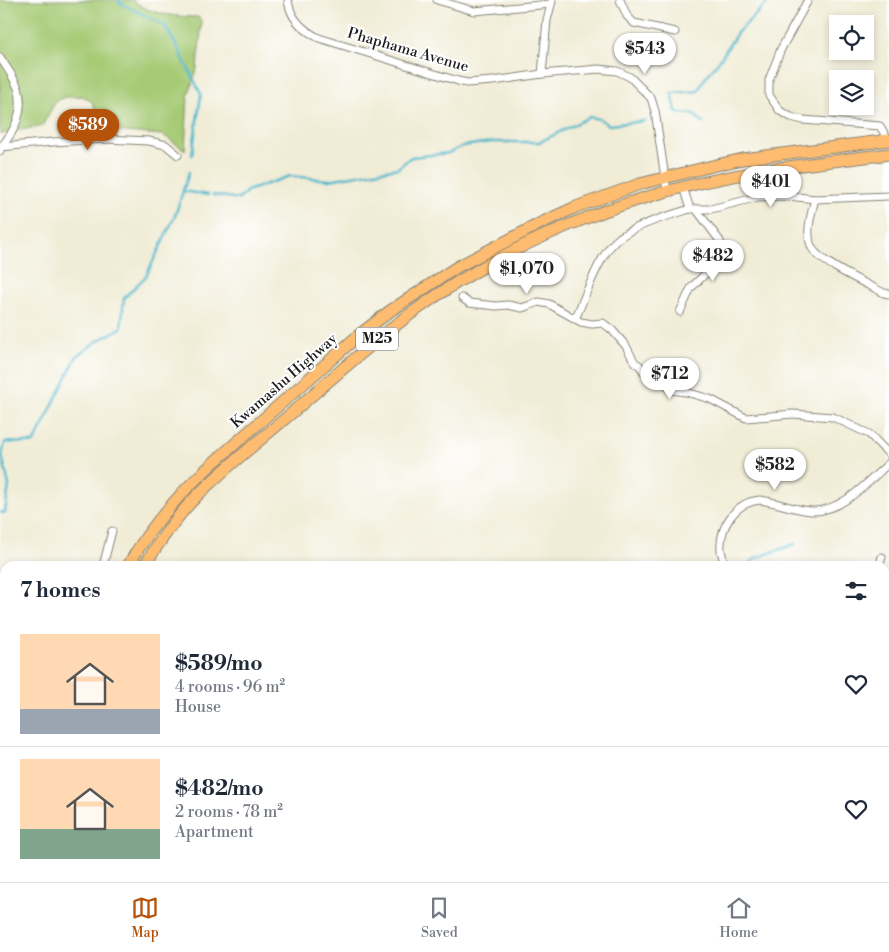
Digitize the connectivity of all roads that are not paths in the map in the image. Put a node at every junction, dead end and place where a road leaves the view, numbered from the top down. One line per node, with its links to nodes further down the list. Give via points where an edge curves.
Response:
1 (288, 0): 8 (street, Phaphama Avenue, via 299,25 319,38 458,81 493,81)
2 (437, 0): 5 (street, via 474,11)
3 (620, 0): 6 (street, via 634,23)
4 (808, 0): 9 (street, via 781,49 769,80 768,95 787,116 880,126)
5 (552, 2): 8 (street)
6 (676, 32)
7 (0, 57): 10 (street, via 20,94 17,122)
8 (542, 74): 13 (street, Phaphama Avenue, via 599,69 617,71 630,77 651,98)
9 (888, 140): 13 (main road, Kwamashu Highway / M25, via 743,159)
10 (0, 149): 12 (street, via 54,142 149,140)
11 (889, 154): 14 (main road, Kwamashu Highway / M25, via 748,173)
12 (178, 155)
13 (664, 178): 15 (street, Phaphama Avenue); 25 (main road, Kwamashu Highway / M25, via 567,211 456,267 360,335)
14 (683, 187): 15 (main road, Kwamashu Highway / M25); 18 (street)
15 (666, 191): 26 (main road, Kwamashu Highway / M25, via 618,206 545,236 450,287 375,341)
16 (889, 196): 17 (street)
17 (815, 199): 18 (street, via 758,197 711,209); 19 (street, via 809,224 815,252 855,278)
18 (693, 209): 21 (street, via 720,241 722,251 716,263 691,288); 22 (street, via 659,219 614,242 601,262)
19 (889, 294)
20 (462, 298): 22 (street, via 469,303 522,308 539,302)
21 (680, 312)
22 (575, 319): 23 (street, via 603,323 626,346 648,376 665,383 671,390 710,399 746,418 793,414 833,417 869,434)
23 (889, 454)
24 (889, 463): 32 (street, via 858,491 826,509 813,511 760,500 740,506 726,523 721,552)
25 (212, 464): 26 (main road); 30 (main road, Kwamashu Highway / M25, via 158,519)
26 (221, 474): 31 (main road, Kwamashu Highway / M25, via 186,508)
27 (112, 531): 29 (street)
28 (882, 557): 33 (street)
29 (104, 561)
30 (131, 561)
31 (147, 561)
32 (724, 561)
33 (881, 561)

